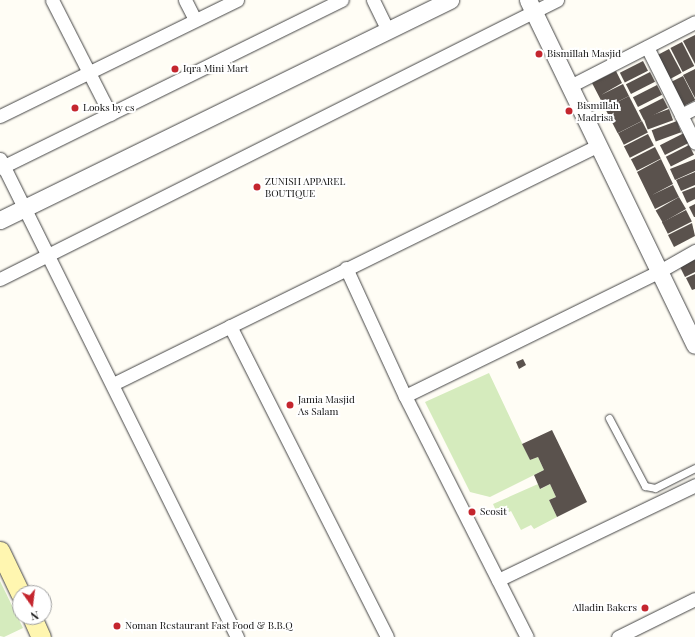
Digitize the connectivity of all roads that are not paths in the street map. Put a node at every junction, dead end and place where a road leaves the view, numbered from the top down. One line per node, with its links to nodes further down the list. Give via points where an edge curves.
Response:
1 (52, 0): 13 (street)
2 (185, 0): 9 (street)
3 (237, 0): 9 (street)
4 (342, 0): 16 (street)
5 (373, 0): 11 (street)
6 (450, 0): 11 (street)
7 (557, 0): 8 (street)
8 (531, 6): 14 (street); 25 (street)
9 (195, 20): 13 (street)
10 (695, 22): 12 (street)
11 (388, 29): 22 (street)
12 (647, 48): 14 (street); 17 (street)
13 (88, 73): 16 (street); 18 (street)
14 (570, 86): 20 (street)
15 (695, 108): 17 (street)
16 (110, 114): 21 (street)
17 (681, 115): 19 (street)
18 (0, 116)
19 (695, 143)
20 (599, 145): 26 (street); 27 (street)
21 (1, 164): 22 (street)
22 (25, 207): 23 (street); 25 (street)
23 (0, 220)
24 (695, 251): 27 (street)
25 (48, 255): 28 (street); 31 (street)
26 (346, 268): 29 (street); 32 (street)
27 (658, 272): 30 (street); 32 (street)
28 (0, 279)
29 (230, 326): 31 (street); 41 (street)
30 (695, 345)
31 (112, 384): 40 (street)
32 (405, 396): 37 (street)
33 (609, 418): 34 (lane, via 645,486 650,488)
34 (695, 468)
35 (695, 485): 37 (street)
36 (0, 551): 38 (main road)
37 (498, 580): 42 (street)
38 (16, 585)
39 (695, 599): 43 (street)
40 (237, 637)
41 (387, 637)
42 (526, 637)
43 (618, 637)

